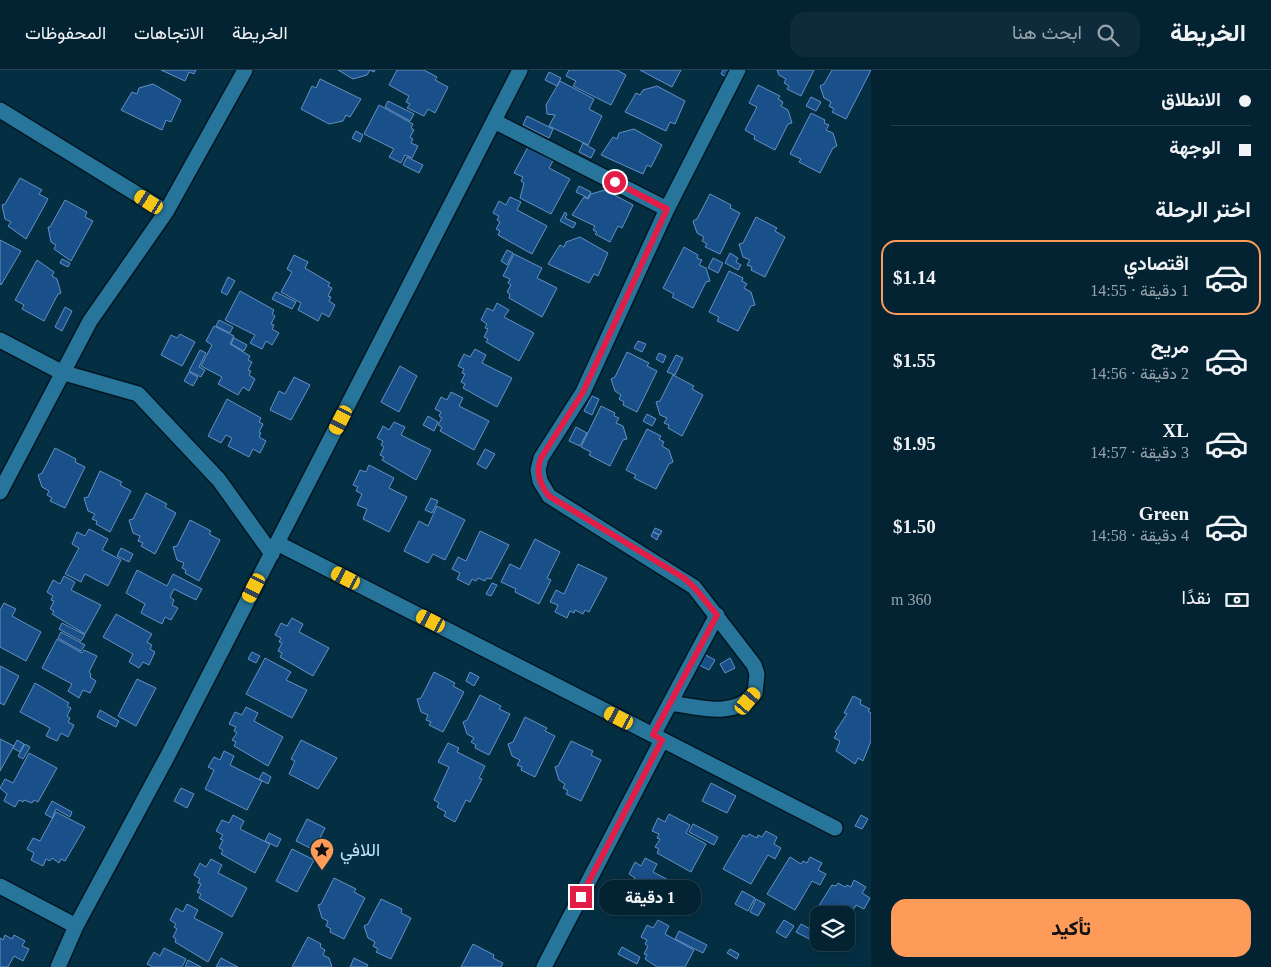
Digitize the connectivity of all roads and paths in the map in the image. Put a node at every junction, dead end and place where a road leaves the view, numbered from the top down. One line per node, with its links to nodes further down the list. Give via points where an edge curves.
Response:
1 (245, 70): 7 (street)
2 (520, 70): 5 (street)
3 (738, 70): 6 (street)
4 (0, 110): 7 (street)
5 (494, 121): 6 (street); 11 (street)
6 (667, 209): 12 (street, via 583,392 541,458 539,476 549,496 684,578)
7 (166, 212): 9 (street, via 90,321)
8 (0, 340): 9 (street)
9 (61, 372): 10 (street); 11 (street, via 129,390 145,400 219,480)
10 (0, 492)
11 (275, 548): 14 (street); 17 (street)
12 (717, 615): 13 (street); 13 (street, via 754,665 758,684 755,694 731,709)
13 (670, 703): 14 (street)
14 (658, 737): 15 (street); 19 (street)
15 (835, 828)
16 (0, 886): 17 (street)
17 (76, 926): 18 (street)
18 (58, 967)
19 (544, 967)

